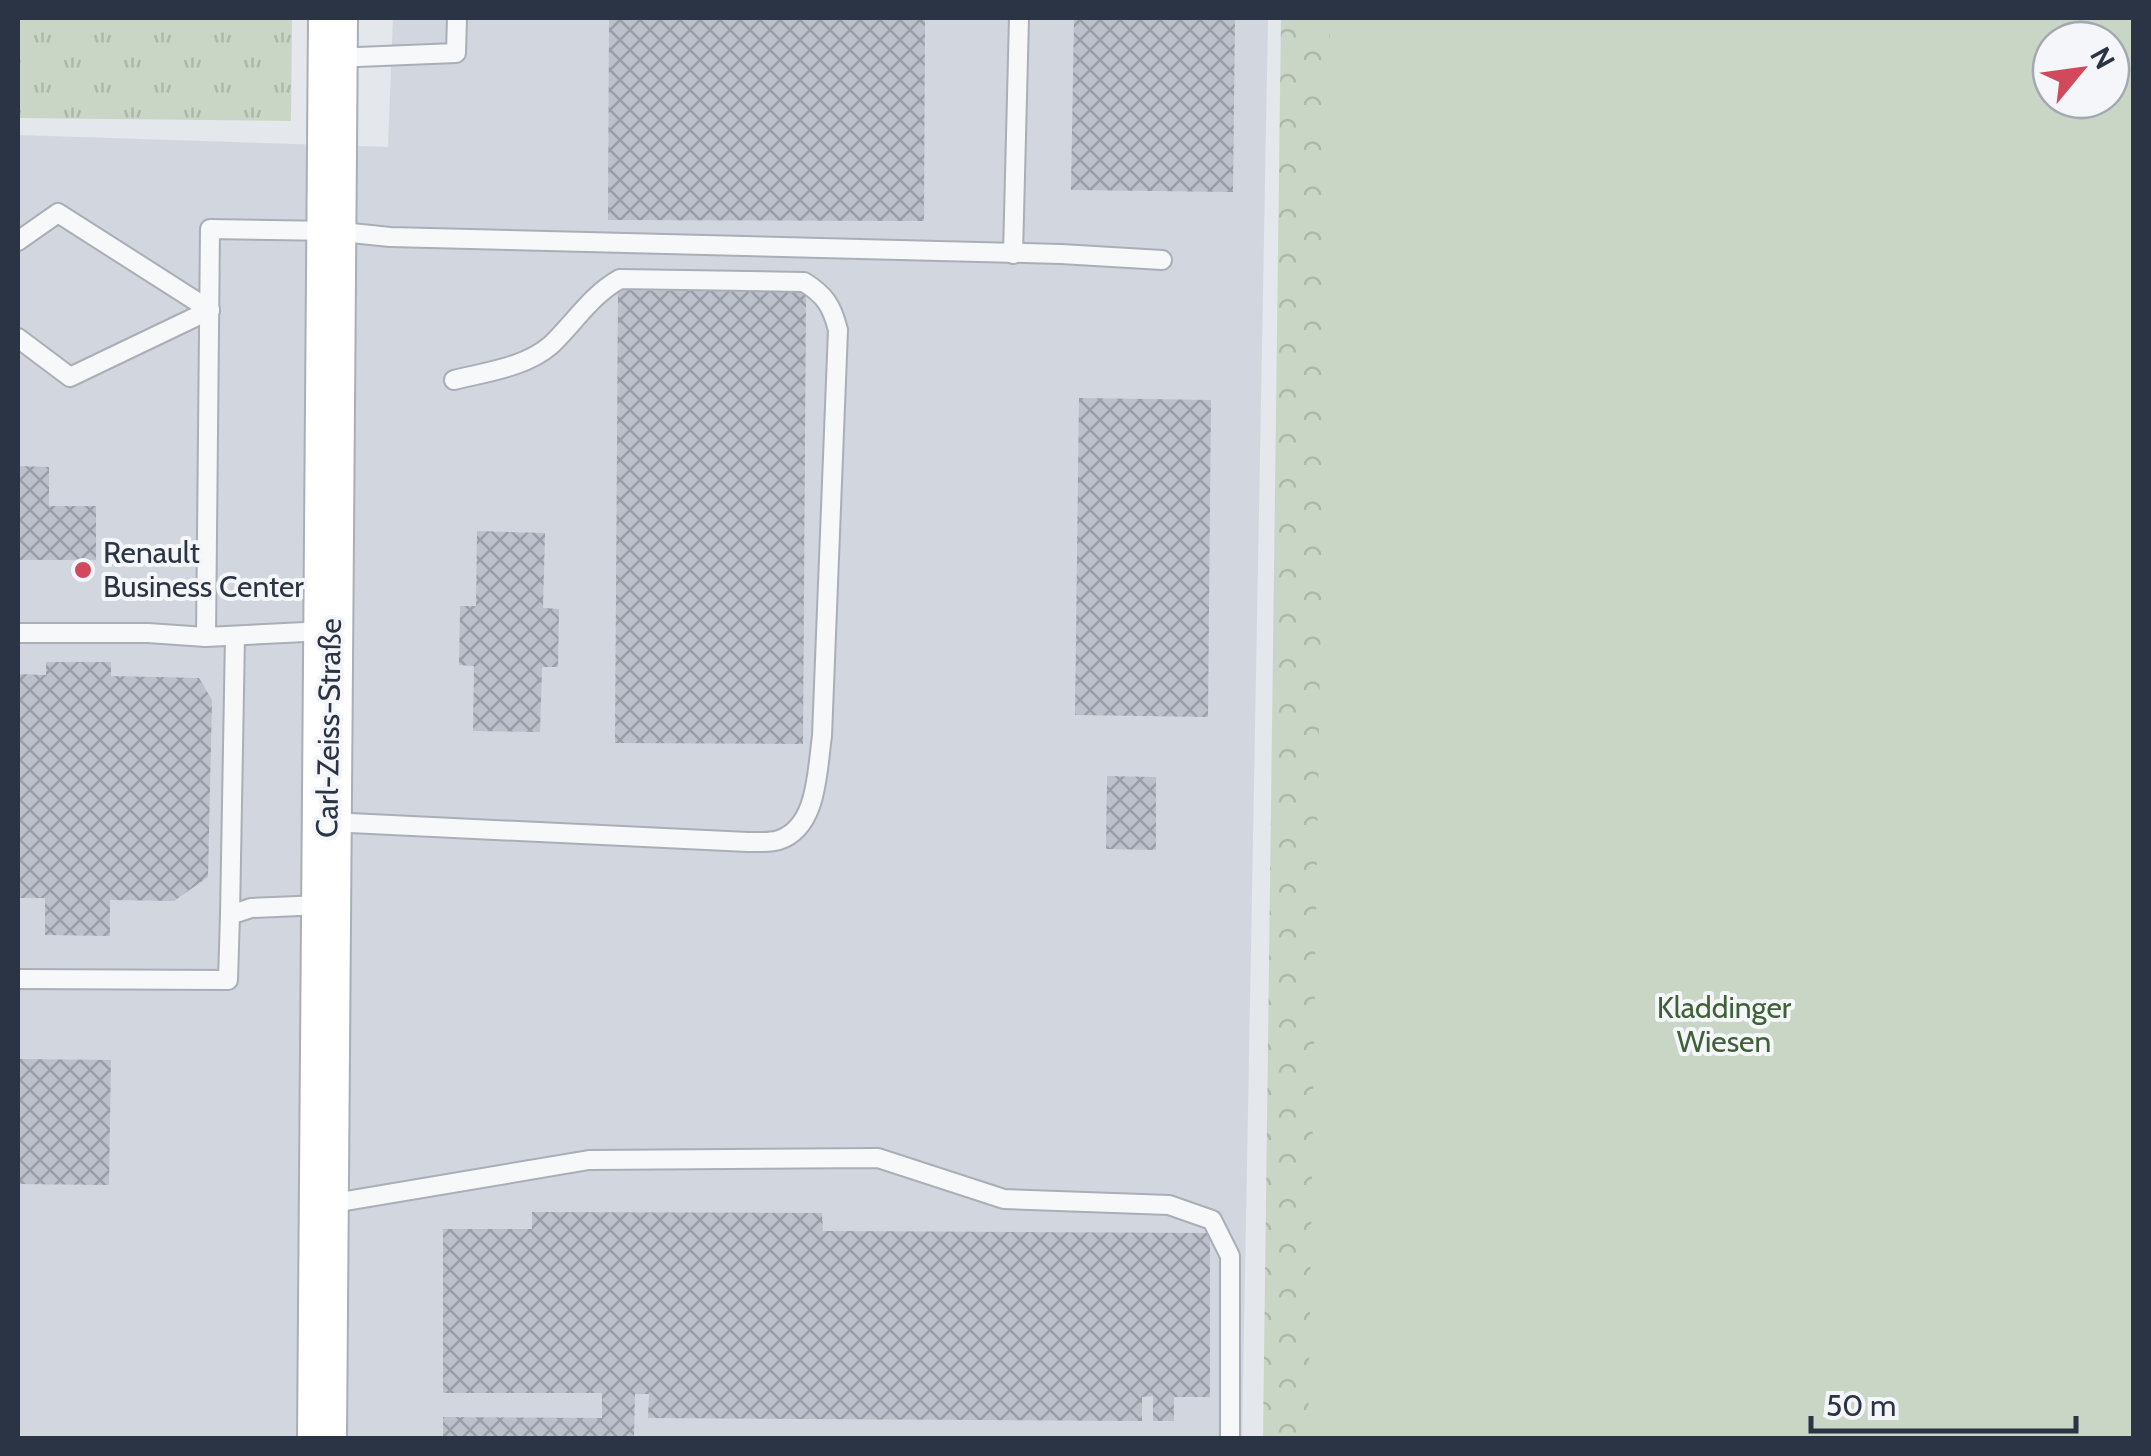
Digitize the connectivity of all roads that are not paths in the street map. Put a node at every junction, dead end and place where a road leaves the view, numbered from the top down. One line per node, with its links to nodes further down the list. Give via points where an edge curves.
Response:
1 (458, 18): 3 (lane, via 456,53)
2 (1019, 18): 6 (lane)
3 (333, 38): 4 (main road, Carl-Zeiss-Straße)
4 (332, 230): 6 (lane); 8 (lane, via 210,230); 11 (main road, Carl-Zeiss-Straße)
5 (18, 241): 8 (lane, via 58,213)
6 (1013, 254): 7 (lane)
7 (1162, 260)
8 (210, 310): 9 (lane, via 70,377); 14 (lane)
9 (18, 338)
10 (454, 380): 15 (lane, via 513,366 548,348 600,290 620,279 804,282 824,294 838,330 822,736 812,802 800,826 780,840 748,842)
11 (330, 631): 13 (lane); 15 (main road, Carl-Zeiss-Straße)
12 (18, 633): 14 (lane)
13 (234, 636): 14 (lane); 17 (lane)
14 (206, 637)
15 (328, 822): 16 (main road, Carl-Zeiss-Straße)
16 (328, 905): 17 (lane, via 250,908); 19 (main road, Carl-Zeiss-Straße)
17 (230, 916): 18 (lane, via 228,980)
18 (18, 979)
19 (324, 1204): 20 (main road, Carl-Zeiss-Straße); 21 (lane, via 588,1160 878,1158 1004,1199 1169,1205 1212,1220 1230,1256)
20 (322, 1438)
21 (1230, 1438)

